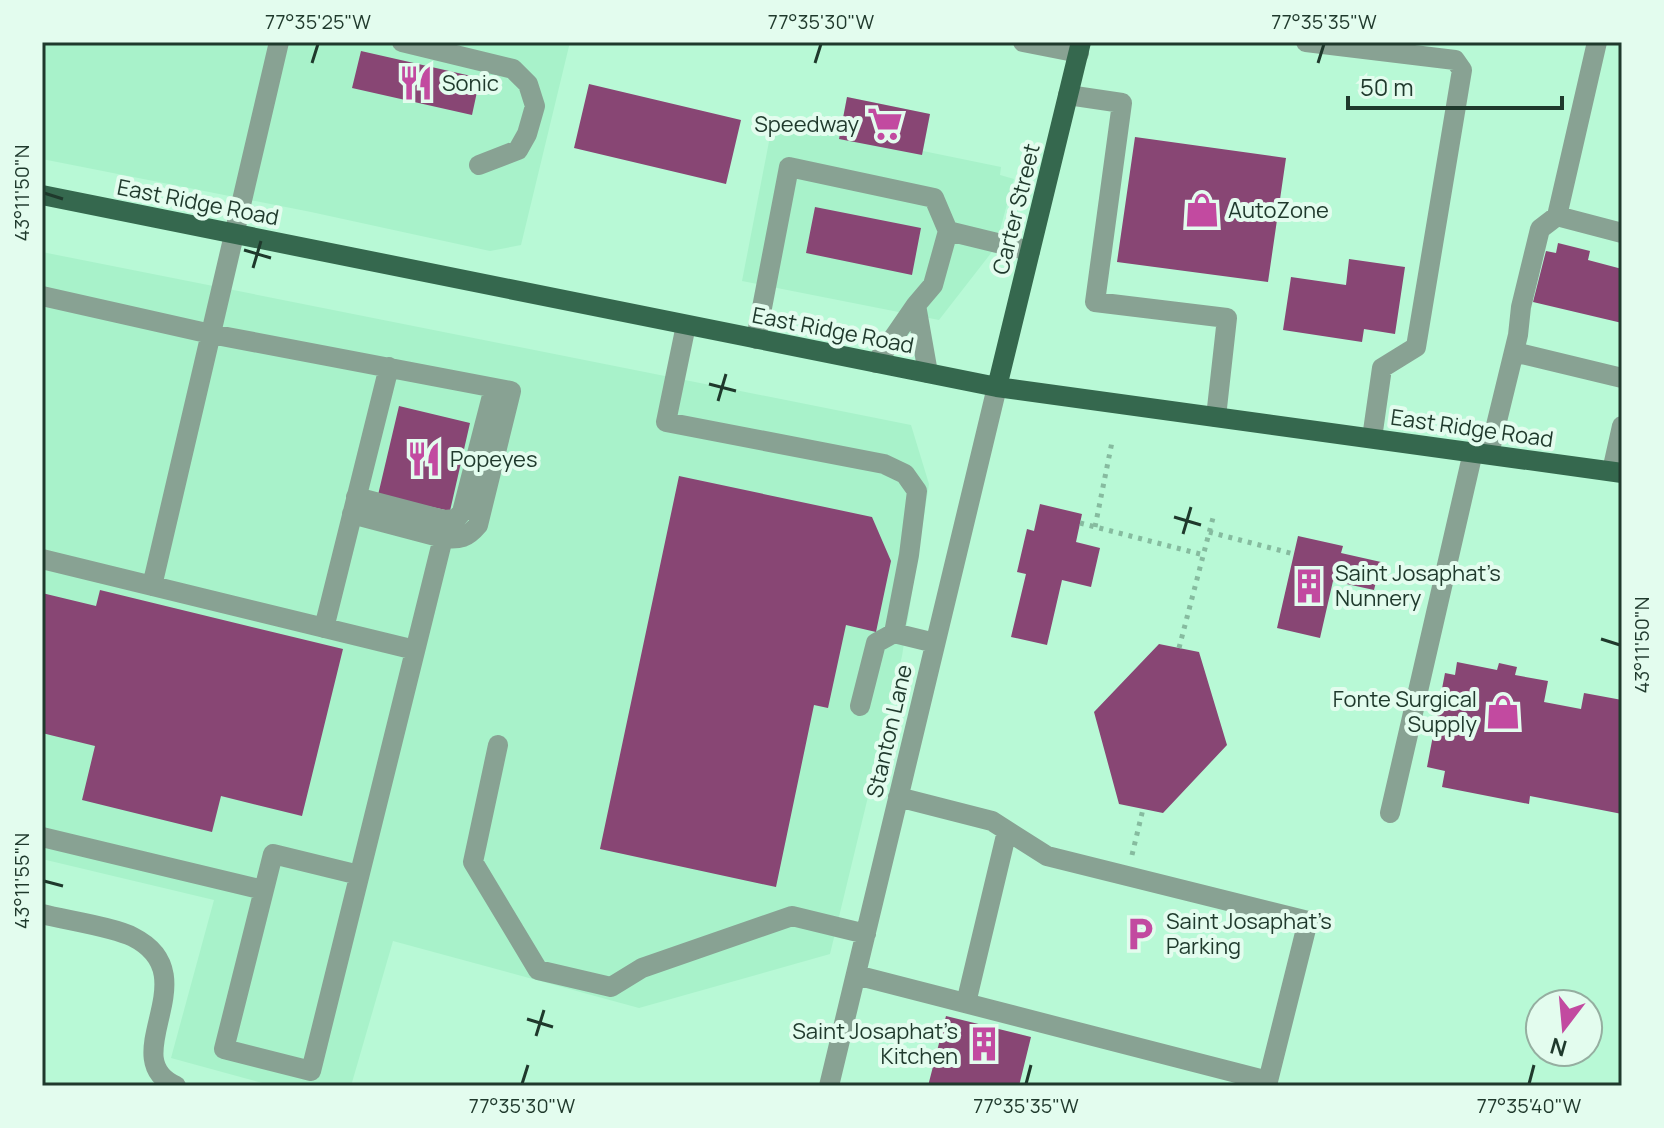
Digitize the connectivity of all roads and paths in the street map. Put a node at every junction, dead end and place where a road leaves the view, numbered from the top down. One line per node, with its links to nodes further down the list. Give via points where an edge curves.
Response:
1 (279, 42): 13 (street)
2 (402, 42): 8 (street, via 513,69 528,84 535,106 518,150)
3 (1023, 42): 6 (street)
4 (1306, 42): 29 (street, via 1455,60 1462,70 1416,347 1382,368)
5 (1597, 42): 10 (street)
6 (1080, 48): 7 (main road, Carter Street)
7 (1068, 95): 14 (main road, Carter Street); 27 (street, via 1122,103 1095,302 1227,318)
8 (479, 165)
9 (42, 195): 13 (main road, East Ridge Road)
10 (1557, 216): 12 (street); 20 (street, via 1540,229)
11 (948, 231): 14 (street); 16 (street, via 933,285); 19 (street, via 934,198 789,167)
12 (1622, 233)
13 (234, 234): 17 (main road, East Ridge Road); 18 (street)
14 (1030, 251): 25 (main road, Carter Street)
15 (42, 296): 18 (street)
16 (916, 305): 21 (street); 23 (street)
17 (686, 325): 19 (main road, East Ridge Road); 44 (street, via 666,422 884,464 905,474 917,491)
18 (211, 334): 22 (street); 42 (street)
19 (756, 339): 21 (main road, East Ridge Road)
20 (1514, 352): 24 (street); 31 (street)
21 (876, 363): 23 (main road, East Ridge Road)
22 (389, 367): 26 (street); 33 (street)
23 (928, 373): 25 (main road, East Ridge Road)
24 (1622, 378)
25 (997, 387): 27 (main road, East Ridge Road); 45 (street, Stanton Lane)
26 (503, 390): 33 (street, via 456,519); 38 (street, via 478,525 458,540)
27 (1216, 417): 29 (main road, East Ridge Road)
28 (1622, 426): 32 (street)
29 (1372, 438): 31 (main road, East Ridge Road)
30 (1112, 442): 36 (path)
31 (1481, 453): 32 (main road, East Ridge Road); 52 (street)
32 (1617, 472)
33 (354, 506): 38 (street); 43 (street)
34 (1214, 514): 37 (path)
35 (1080, 523): 36 (path)
36 (1095, 527): 40 (path)
37 (1209, 532): 39 (path); 40 (path)
38 (443, 538): 47 (street)
39 (1294, 554)
40 (1204, 555): 46 (path)
41 (42, 559): 42 (street)
42 (152, 586): 43 (street)
43 (324, 628): 47 (street)
44 (894, 633): 45 (street); 48 (street, via 876,643)
45 (935, 643): 50 (street, Stanton Lane)
46 (1179, 648)
47 (415, 650): 56 (street)
48 (860, 706)
49 (498, 745): 59 (street, via 473,862 538,970 611,987 642,968 792,916)
50 (898, 797): 53 (street, via 992,821); 59 (street, Stanton Lane)
51 (1143, 809): 55 (path)
52 (1390, 813)
53 (1007, 831): 61 (street); 61 (street, via 1047,856 1308,921 1268,1081)
54 (42, 837): 57 (street)
55 (1136, 840)
56 (359, 875): 57 (street, via 273,854); 57 (street, via 311,1071 224,1049)
57 (263, 890)
58 (42, 914): 62 (street, via 132,935 152,949 163,965 166,991 153,1064)
59 (866, 934): 60 (street, Stanton Lane)
60 (856, 975): 61 (street); 63 (street, Stanton Lane)
61 (966, 1003)
62 (176, 1086)
63 (829, 1086)

